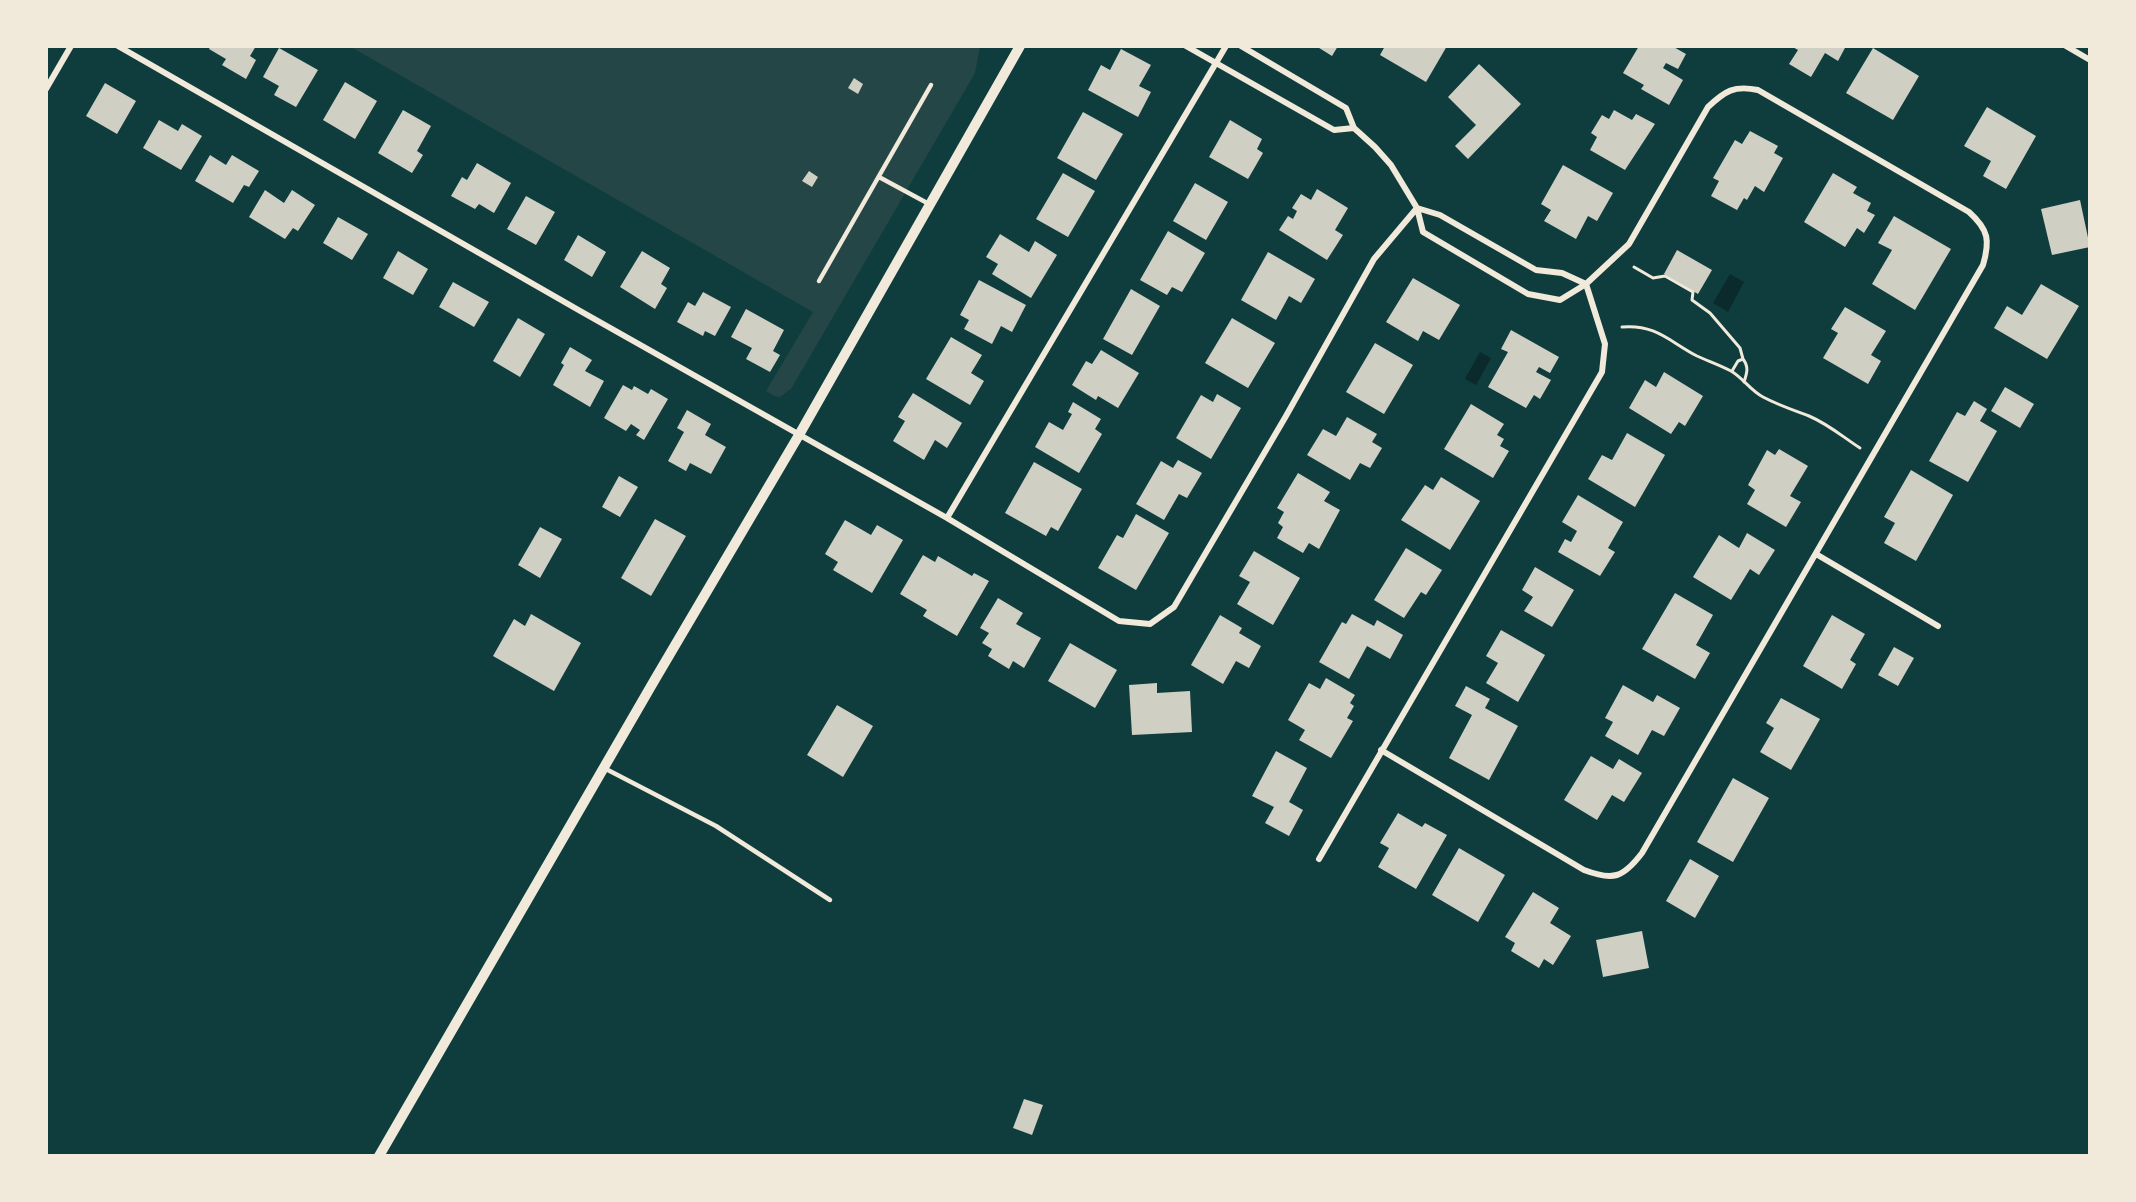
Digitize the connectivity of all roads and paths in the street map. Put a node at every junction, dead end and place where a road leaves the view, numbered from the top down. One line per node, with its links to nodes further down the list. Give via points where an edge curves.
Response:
1 (71, 46): 11 (street)
2 (118, 46): 23 (street)
3 (1020, 46): 14 (street)
4 (1186, 46): 9 (street)
5 (1226, 46): 9 (street)
6 (1241, 46): 12 (street, via 1346,108)
7 (2066, 46): 8 (street)
8 (2090, 60)
9 (1216, 64): 12 (street, via 1334,130); 25 (street)
10 (931, 85): 13 (lane)
11 (46, 89)
12 (1354, 128): 15 (street, via 1391,165)
13 (879, 177): 14 (lane); 17 (lane)
14 (931, 206): 23 (street)
15 (1418, 208): 18 (street, via 1440,215 1536,270 1562,273); 18 (street, via 1424,232 1528,294 1560,300); 25 (street, via 1374,259 1174,607 1150,624 1119,621)
16 (1634, 267): 20 (path, via 1653,278 1665,276 1693,292 1692,300 1710,313 1740,348)
17 (819, 281)
18 (1587, 284): 26 (street, via 1629,244 1708,108 1732,89 1744,87 1758,90 1980,222 1988,250 1983,265); 28 (street, via 1605,344 1602,372)
19 (1622, 327): 21 (path, via 1652,329 1695,355)
20 (1743, 359): 21 (path); 22 (path, via 1747,365)
21 (1732, 371): 22 (path)
22 (1744, 382): 24 (path, via 1759,395 1828,426)
23 (799, 435): 25 (street); 29 (street)
24 (1860, 448)
25 (947, 518)
26 (1816, 554): 27 (street); 28 (street, via 1642,853 1631,868 1616,877 1584,870)
27 (1938, 626)
28 (1381, 750): 30 (street)
29 (604, 768): 31 (lane, via 716,826); 32 (street)
30 (1319, 859)
31 (830, 900)
32 (379, 1155)

